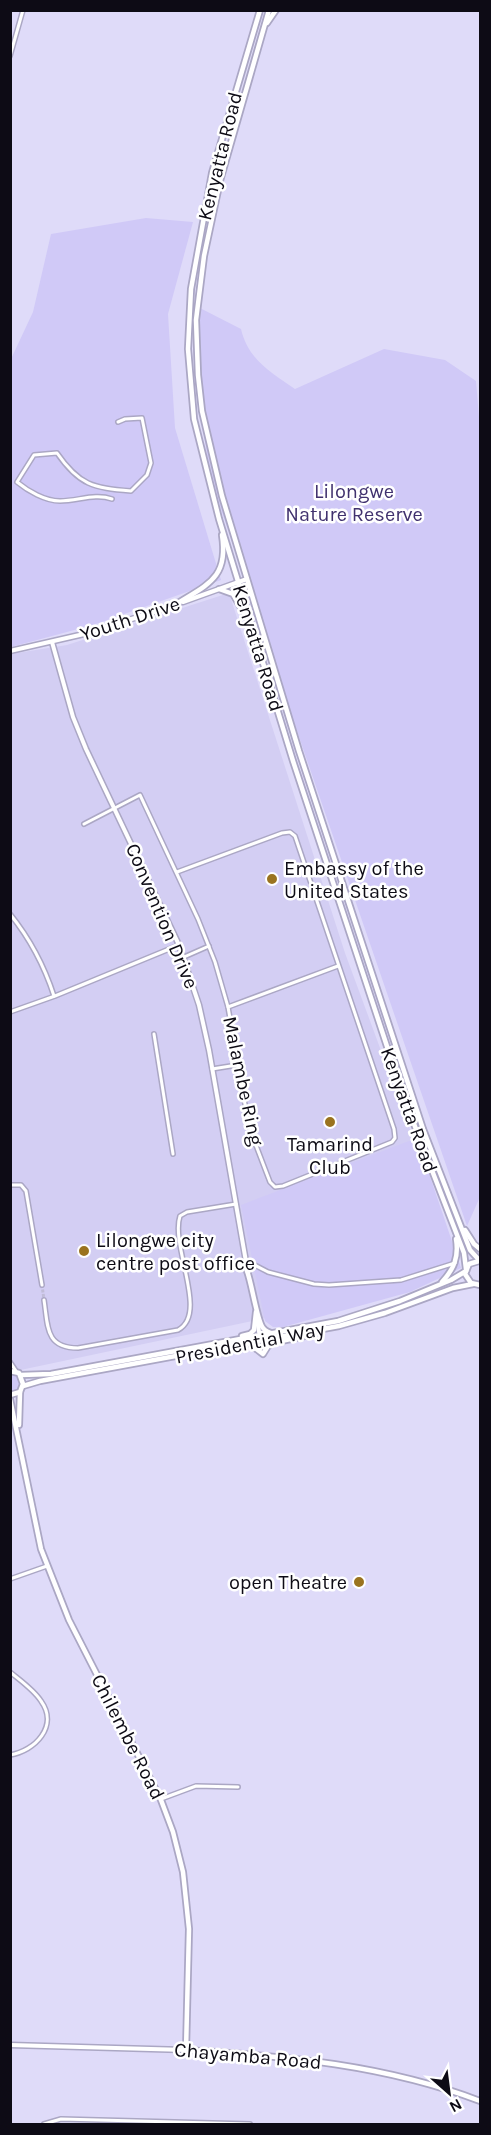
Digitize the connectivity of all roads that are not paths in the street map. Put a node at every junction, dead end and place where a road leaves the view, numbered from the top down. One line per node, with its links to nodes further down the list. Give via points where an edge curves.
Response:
1 (23, 10): 6 (street)
2 (260, 10): 9 (main road, Kenyatta Road, via 212,173 190,289 194,419)
3 (269, 10): 5 (main road, Kenyatta Road)
4 (276, 10): 5 (main road)
5 (264, 28): 10 (main road, Kenyatta Road, via 220,181 196,320 198,375 206,429)
6 (10, 56)
7 (118, 422): 8 (street, via 142,418 151,463 147,476 131,491 91,486 66,466 57,453 34,455 17,482 29,492 58,501 102,495)
8 (112, 499)
9 (219, 519): 11 (main road, Kenyatta Road); 13 (main road, via 223,541 221,566 204,588)
10 (247, 579): 11 (street, Youth Drive); 34 (main road, Kenyatta Road, via 423,1129)
11 (238, 582): 12 (street, Youth Drive); 14 (main road, Kenyatta Road)
12 (219, 589): 13 (street, Youth Drive); 14 (main road, via 233,594)
13 (175, 605): 15 (street, Youth Drive)
14 (253, 627): 35 (main road, Kenyatta Road, via 404,1098)
15 (52, 642): 16 (street, Youth Drive); 17 (street, Convention Drive, via 73,717)
16 (10, 651)
17 (114, 807): 18 (street); 19 (street, Malambe Ring, via 140,795); 21 (street, Convention Drive)
18 (84, 824)
19 (177, 872): 22 (street, Malambe Ring); 24 (street, Malambe Ring, via 282,833 293,833)
20 (10, 914): 25 (street, via 40,956)
21 (179, 945): 23 (street, Convention Drive); 25 (street)
22 (209, 946): 23 (street); 26 (street, Malambe Ring)
23 (184, 957): 30 (street, Convention Drive)
24 (338, 966): 26 (street); 29 (street, Malambe Ring, via 394,1129 392,1142 283,1186 273,1186 250,1132)
25 (55, 996): 27 (street)
26 (228, 1007): 29 (street, Malambe Ring)
27 (10, 1012)
28 (154, 1034): 31 (street)
29 (238, 1064): 30 (street)
30 (212, 1068): 33 (street, Convention Drive)
31 (173, 1154)
32 (10, 1185): 43 (street, via 21,1185 26,1191)
33 (236, 1204): 37 (street, Convention Drive); 45 (street, via 180,1216 178,1239 191,1311 187,1323 178,1330 78,1348 64,1347 51,1337)
34 (459, 1220): 36 (main road); 38 (main road, Kenyatta Road, via 470,1250)
35 (455, 1230): 39 (main road); 40 (main road, Kenyatta Road)
36 (480, 1249)
37 (245, 1260): 39 (street, via 268,1272 314,1284 400,1280); 41 (street, Convention Drive)
38 (480, 1261): 40 (main road, Presidential Way)
39 (455, 1263): 42 (main road)
40 (466, 1270): 42 (main road, Presidential Way); 44 (main road, Presidential Way, via 467,1279)
41 (247, 1271): 46 (street, Convention Drive); 48 (main road, via 261,1324 268,1332)
42 (440, 1284): 48 (main road, Presidential Way, via 373,1311)
43 (42, 1285)
44 (477, 1285): 47 (main road, Presidential Way, via 453,1288)
45 (44, 1300)
46 (256, 1312): 49 (street, Convention Drive); 51 (main road, via 255,1328 250,1334)
47 (322, 1330): 49 (main road, Presidential Way); 50 (main road, via 272,1343 263,1354)
48 (277, 1332): 49 (main road, Presidential Way)
49 (260, 1339): 50 (main road, Presidential Way); 51 (main road, Presidential Way)
50 (250, 1344): 54 (main road, Presidential Way, via 40,1381)
51 (199, 1347): 53 (main road, Presidential Way, via 51,1374 32,1376)
52 (10, 1362): 53 (street)
53 (16, 1372): 54 (main road)
54 (21, 1389): 55 (main road, Presidential Way); 56 (main road)
55 (10, 1397): 56 (main road)
56 (19, 1434): 57 (main road, Chilembe Road, via 35,1524)
57 (49, 1566): 58 (street); 62 (main road, Chilembe Road, via 69,1620)
58 (10, 1579)
59 (10, 1672): 60 (street, via 40,1699 47,1718 36,1743 24,1752)
60 (10, 1755)
61 (238, 1787): 62 (street, via 196,1786)
62 (161, 1800): 64 (main road, Chilembe Road, via 178,1854 188,1910)
63 (10, 2045): 64 (street, Chayamba Road)
64 (186, 2050): 65 (main road, Chayamba Road, via 363,2068)
65 (480, 2101)
66 (82, 2122): 67 (street); 68 (street, via 54,2120)
67 (157, 2123): 69 (street)
68 (44, 2124)
69 (250, 2124)

